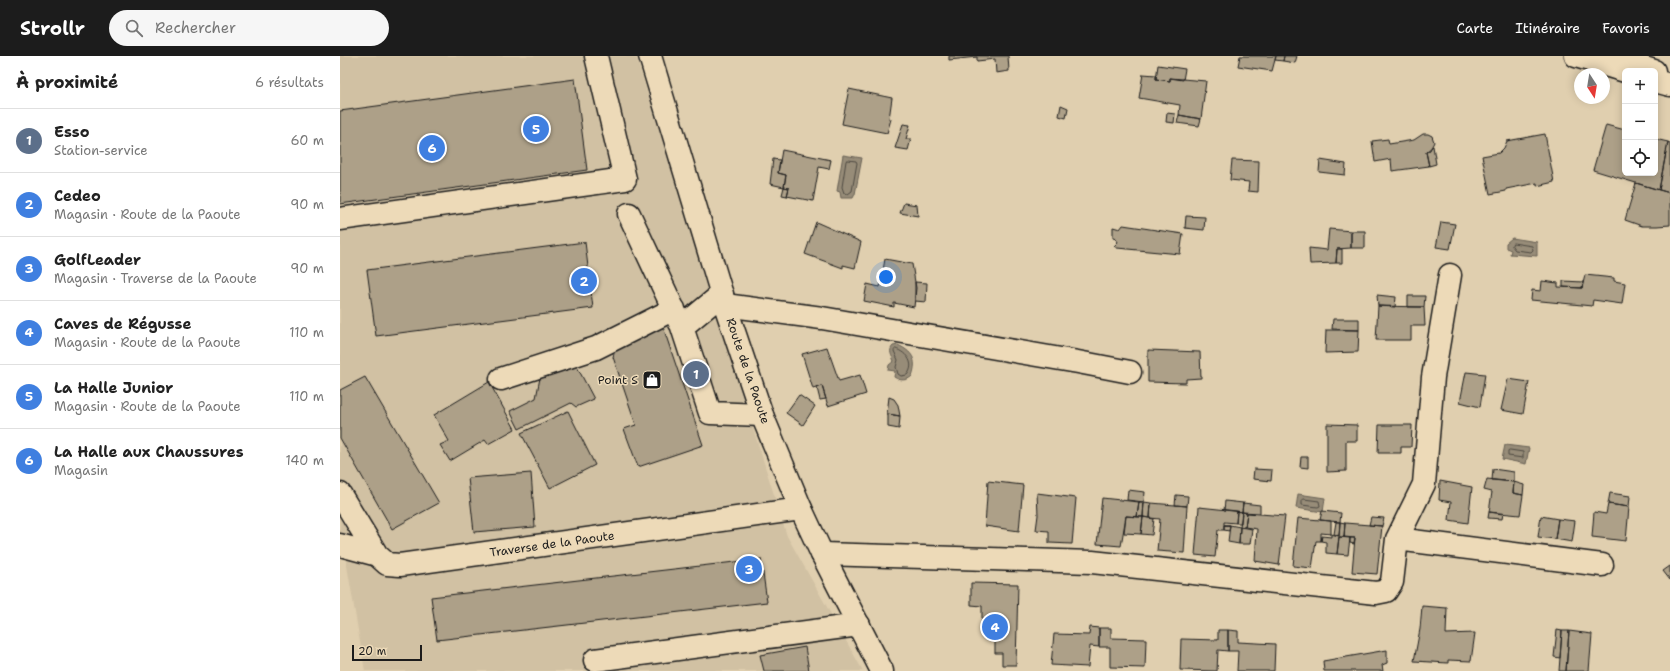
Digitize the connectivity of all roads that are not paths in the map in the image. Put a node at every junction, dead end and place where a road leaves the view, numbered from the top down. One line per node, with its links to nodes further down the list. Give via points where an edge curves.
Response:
1 (596, 56): 14 (street, via 624,179)
2 (650, 56): 16 (street, Route de la Paoute)
3 (1576, 56): 8 (street)
4 (1608, 56): 7 (street)
5 (1636, 56): 6 (street)
6 (1670, 66)
7 (1646, 68)
8 (1622, 70)
9 (1658, 72): 10 (street)
10 (1670, 76)
11 (1658, 82): 12 (street)
12 (1670, 86)
13 (629, 214): 17 (street)
14 (340, 219)
15 (1450, 275): 23 (street, via 1433,377 1424,484)
16 (724, 300): 17 (street); 18 (street); 20 (street, Route de la Paoute)
17 (678, 318): 19 (street); 20 (street, via 710,413)
18 (1130, 372)
19 (501, 379)
20 (762, 415): 22 (street, Route de la Paoute)
21 (340, 494): 26 (street, Traverse de la Paoute)
22 (800, 509): 25 (street, Route de la Paoute); 26 (street, Traverse de la Paoute, via 400,565 387,564)
23 (1397, 540): 25 (street, via 1392,582 1386,591 1376,593 1092,562); 27 (street)
24 (340, 545): 26 (street)
25 (822, 554): 28 (street, Route de la Paoute)
26 (377, 555)
27 (1602, 566)
28 (859, 625): 29 (street); 30 (street, Route de la Paoute)
29 (595, 660)
30 (882, 671)

